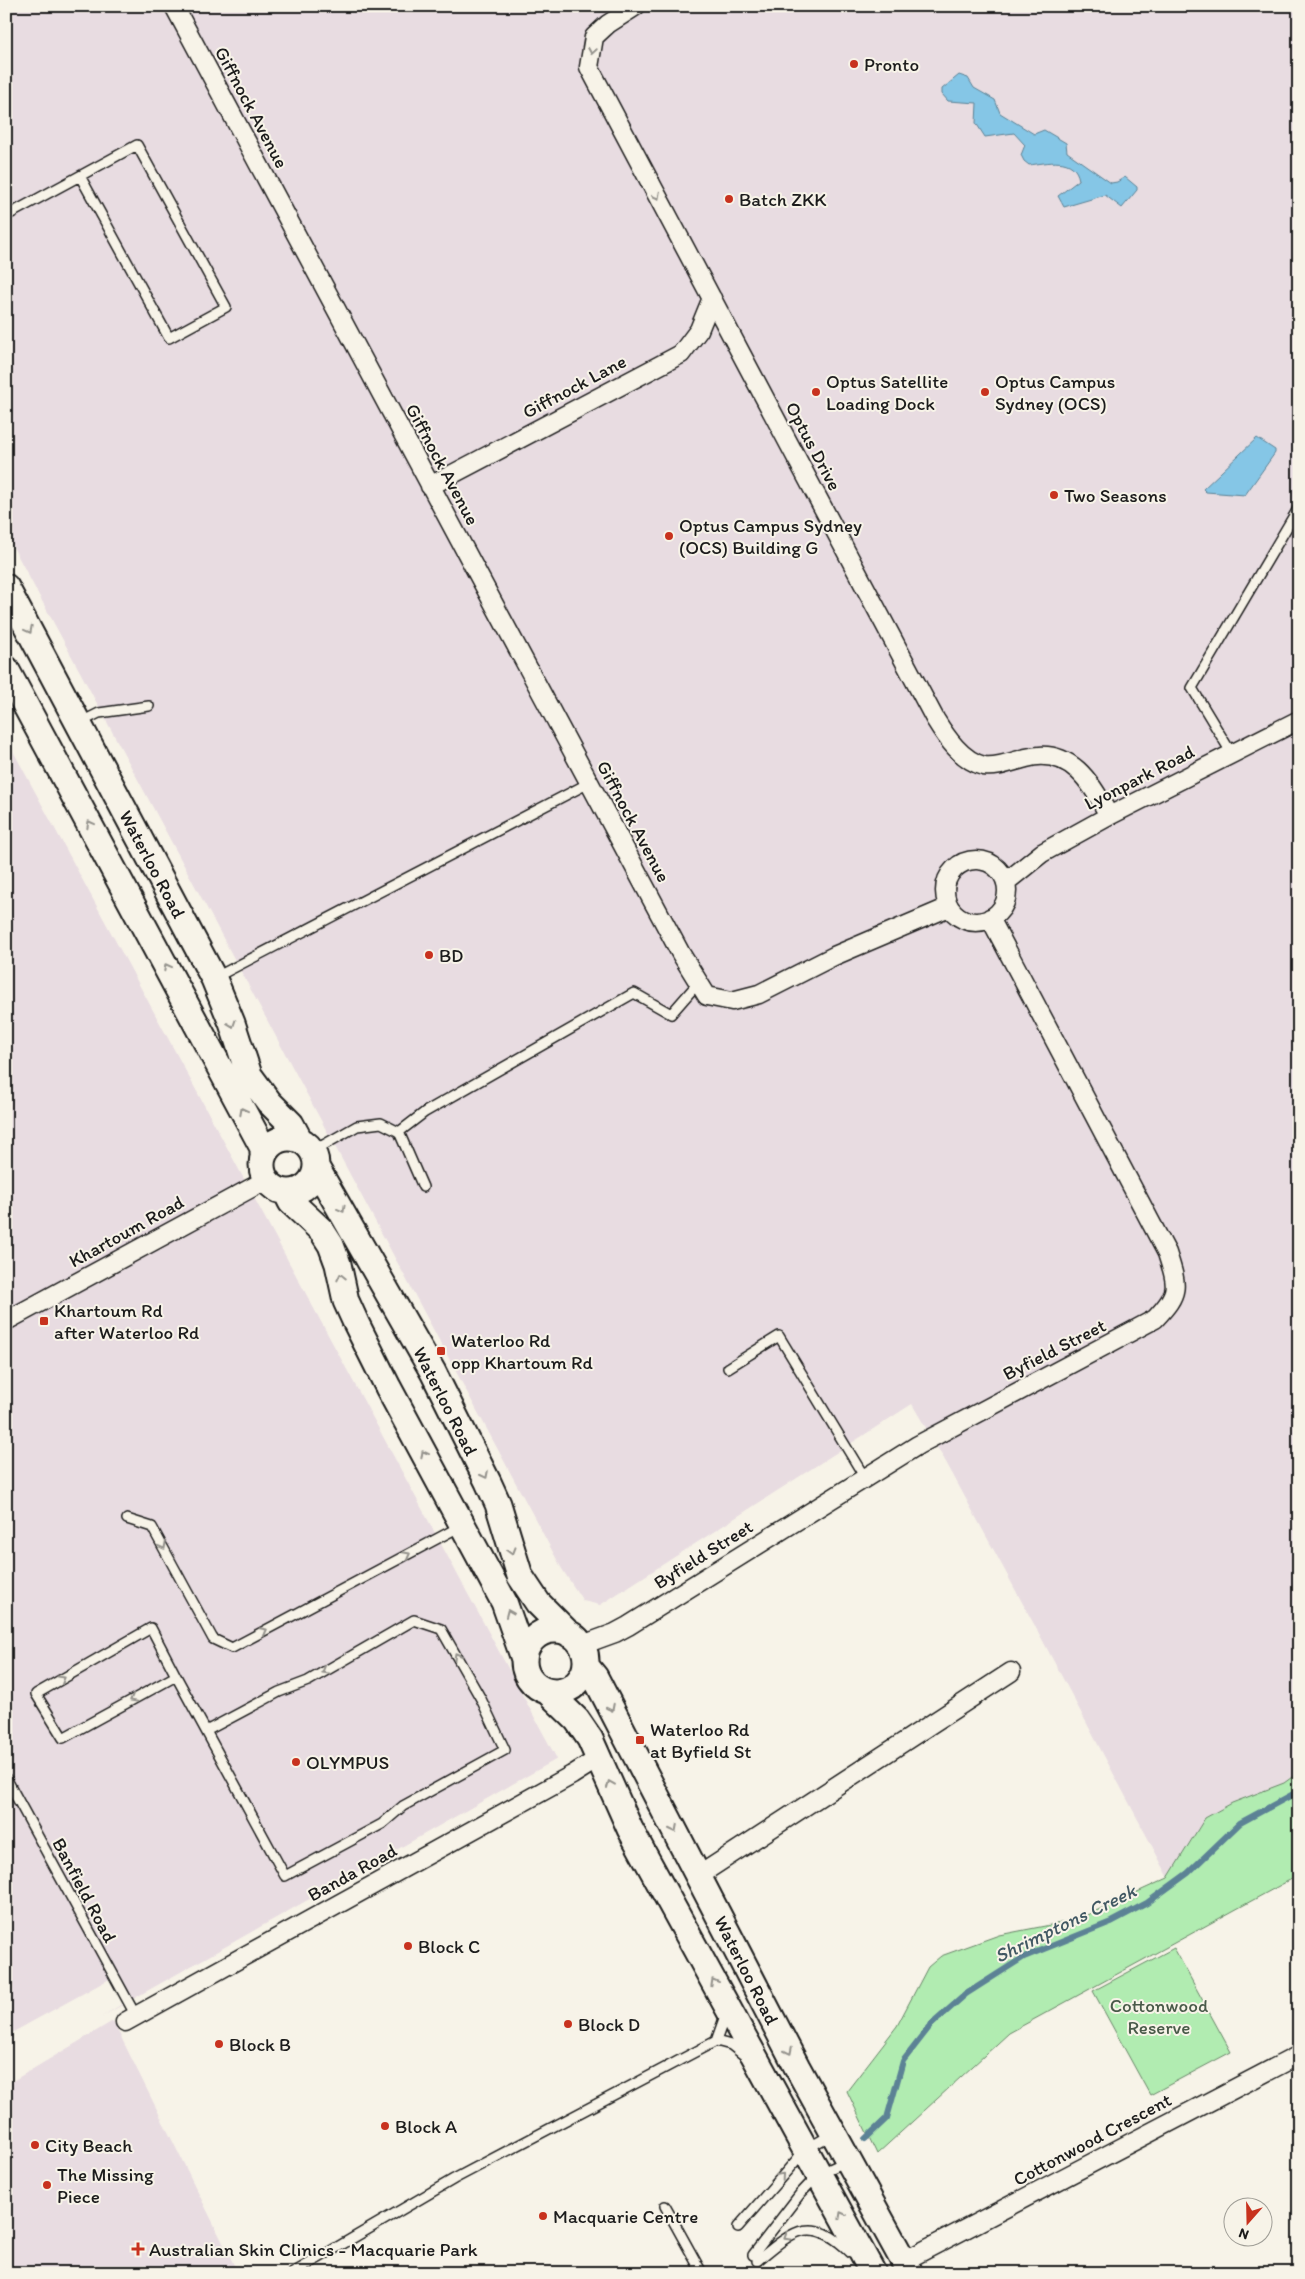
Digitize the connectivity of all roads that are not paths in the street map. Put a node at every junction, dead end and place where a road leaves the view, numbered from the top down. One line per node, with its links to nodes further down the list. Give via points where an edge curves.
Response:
1 (174, 6): 6 (street, Giffnock Avenue)
2 (636, 6): 5 (street, Optus Drive, one-way to 5, via 594,37 589,67)
3 (80, 176): 3 (lane, via 136,145 226,307 169,338); 4 (lane)
4 (6, 216)
5 (712, 298): 6 (street, Giffnock Lane, via 699,330 682,354); 15 (street, Optus Drive, via 944,734 960,752 984,766 1042,754 1069,763 1093,785)
6 (430, 486): 14 (street, Giffnock Avenue)
7 (1299, 507): 13 (lane, via 1192,688)
8 (6, 588): 12 (street, Waterloo Road, one-way to 12)
9 (6, 669): 23 (street, Waterloo Road, one-way to 9)
10 (149, 706): 12 (lane, via 99,713)
11 (1299, 720): 13 (street, Lyonpark Road)
12 (79, 723): 19 (street, Waterloo Road)
13 (1232, 754): 15 (street, Lyonpark Road)
14 (589, 783): 19 (lane); 20 (street, Giffnock Avenue)
15 (1109, 816): 16 (street, Lyonpark Road, via 1042,853)
16 (1006, 882): 17 (street, via 989,863 963,862 948,876 945,897); 18 (street, via 1004,903)
17 (949, 907): 18 (street, via 963,919); 20 (street, via 834,956 759,994 732,1001 706,996)
18 (990, 918): 28 (street, Byfield Street, via 1167,1253 1176,1281 1171,1302 1155,1319 971,1415)
19 (214, 979): 22 (street, Waterloo Road, one-way to 22, via 249,1075)
20 (698, 983): 21 (lane, via 671,1014 634,993 425,1112)
21 (399, 1132): 22 (lane, via 381,1123 357,1126); 25 (lane)
22 (310, 1152): 23 (street, via 284,1138 275,1141); 24 (street, via 314,1177 308,1184 295,1192); 31 (street, Waterloo Road, one-way to 31, via 433,1372 488,1482 520,1576 538,1604)
23 (264, 1154): 24 (street, via 262,1164)
24 (276, 1186): 26 (street, Khartoum Road); 30 (street, one-way to 24, via 356,1324 346,1301 331,1245 322,1231)
25 (423, 1187)
26 (6, 1321)
27 (728, 1368): 28 (lane, via 779,1336)
28 (865, 1478): 31 (street, Byfield Street, via 628,1626)
29 (127, 1519): 30 (lane, one-way to 30, via 152,1527 214,1639 232,1648)
30 (463, 1525): 32 (street, one-way to 30, via 504,1602)
31 (579, 1648): 32 (street, via 560,1630 540,1634 527,1649); 35 (street, via 583,1676 572,1687 558,1692); 39 (street, Waterloo Road, one-way to 39)
32 (524, 1659): 35 (street, via 529,1677 536,1686)
33 (1012, 1672): 39 (street)
34 (176, 1676): 34 (lane, one-way to 34, via 63,1738 36,1694 151,1628); 36 (lane)
35 (548, 1691): 37 (street, Waterloo Road, via 577,1720)
36 (206, 1731): 36 (lane, one-way to 36, via 286,1876 382,1824 403,1806 505,1750 481,1698 441,1629 414,1620 308,1681 279,1692)
37 (599, 1758): 40 (street, Waterloo Road, one-way to 37, via 630,1829); 41 (street, Banda Road)
38 (6, 1778): 41 (lane, Banfield Road)
39 (698, 1876): 45 (street, Waterloo Road, one-way to 45)
40 (728, 2007): 42 (lane); 44 (street, Waterloo Road)
41 (130, 2020)
42 (716, 2041): 44 (lane, via 731,2045); 52 (lane, via 454,2179)
43 (1299, 2055): 51 (street, Cottonwood Crescent)
44 (763, 2071): 46 (street, Waterloo Road)
45 (834, 2133): 46 (lane); 47 (street, Waterloo Road)
46 (806, 2149): 48 (street, Waterloo Road); 50 (lane, one-way to 46)
47 (850, 2160): 48 (lane); 51 (street, Waterloo Road)
48 (819, 2174): 54 (street, Waterloo Road, one-way to 48); 54 (lane, one-way to 48, via 831,2236 810,2230 787,2235 755,2258 800,2194)
49 (665, 2206): 53 (lane)
50 (738, 2227)
51 (907, 2267)
52 (293, 2273)
53 (702, 2273)
54 (872, 2273)

